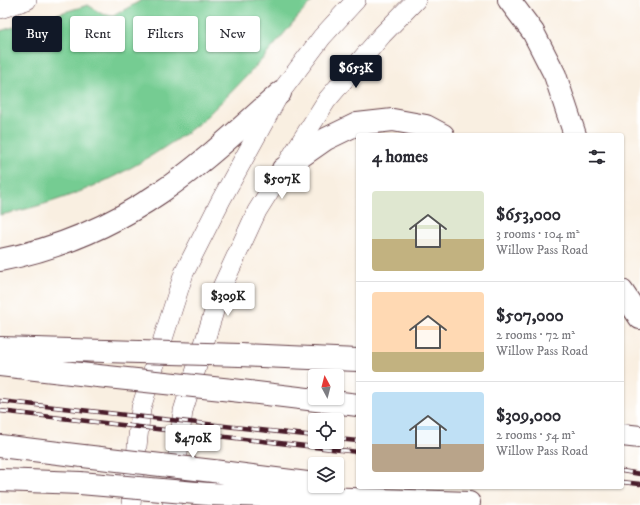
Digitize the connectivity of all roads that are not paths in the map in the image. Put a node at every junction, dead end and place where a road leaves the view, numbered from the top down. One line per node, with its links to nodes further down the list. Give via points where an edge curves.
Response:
1 (26, 0): 5 (main road)
2 (356, 0): 6 (main road, via 322,37)
3 (416, 0): 9 (main road, via 382,35 327,100)
4 (509, 0): 8 (highway, via 533,32 555,75)
5 (0, 9)
6 (280, 93): 10 (highway, via 195,168 126,214 56,245); 26 (main road, via 220,200 184,273 141,408)
7 (439, 133): 9 (highway, via 426,126 392,120 357,124 326,139)
8 (574, 133)
9 (283, 169): 27 (main road, via 257,211 221,289 183,411)
10 (0, 260)
11 (624, 294): 12 (highway)
12 (640, 318)
13 (0, 348): 14 (highway, bridge)
14 (356, 360)
15 (0, 365): 16 (highway, bridge)
16 (356, 405)
17 (624, 435): 18 (highway)
18 (640, 437)
19 (0, 446): 21 (highway, bridge)
20 (0, 480): 25 (highway, bridge, via 80,483 208,494)
21 (308, 483)
22 (344, 487): 23 (highway)
23 (356, 489)
24 (359, 489): 25 (highway)
25 (478, 504)
26 (131, 505)
27 (172, 505)

